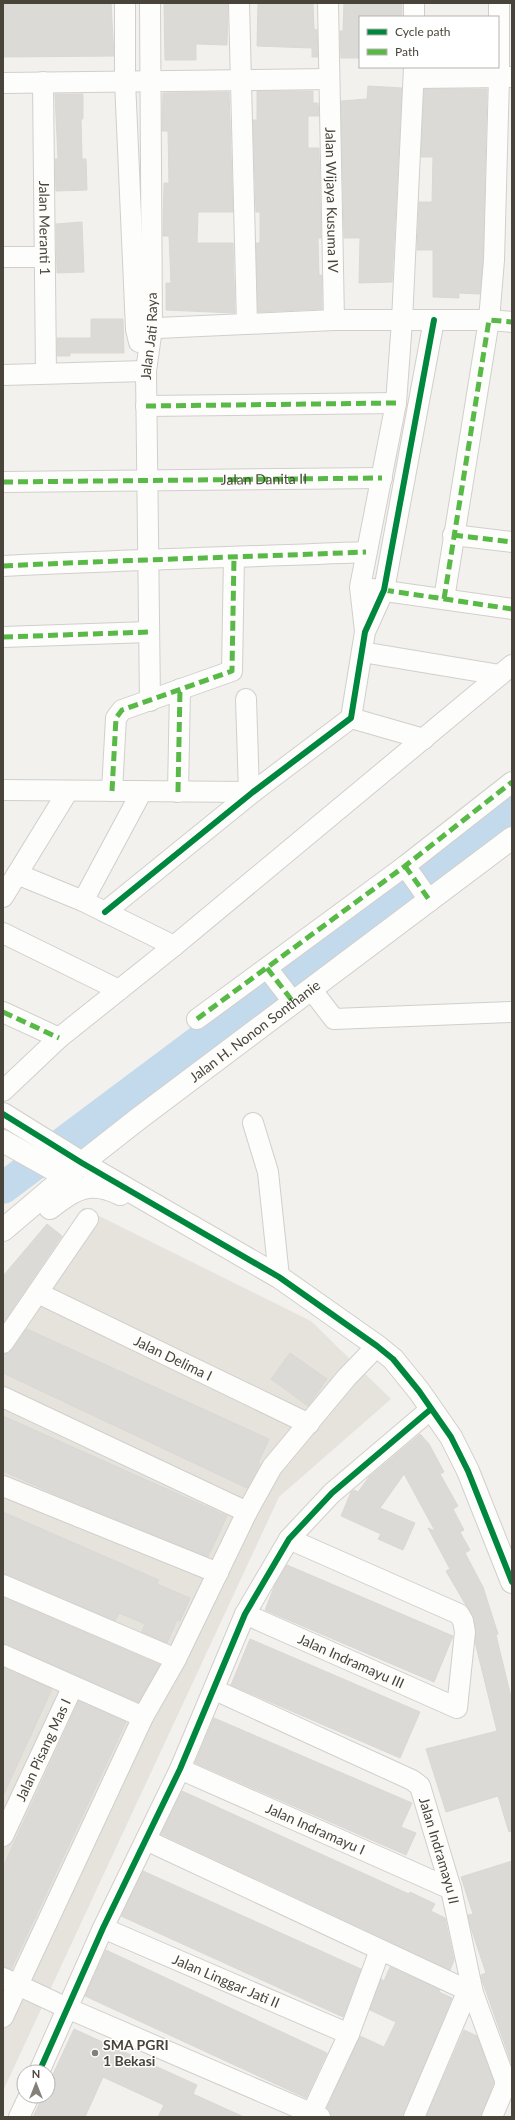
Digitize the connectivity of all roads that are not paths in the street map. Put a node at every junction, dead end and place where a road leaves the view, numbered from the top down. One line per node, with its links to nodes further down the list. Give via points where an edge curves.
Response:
1 (125, 3): 12 (street, Jalan Jati Raya)
2 (150, 3): 13 (street, Jalan Jati Raya)
3 (239, 3): 11 (street)
4 (328, 3): 10 (street, Jalan Wijaya Kusuma IV)
5 (414, 3): 7 (street)
6 (499, 3): 9 (street)
7 (414, 16)
8 (414, 73): 9 (street); 22 (street)
9 (506, 77): 18 (street)
10 (329, 79): 11 (street); 19 (street, Jalan Wijaya Kusuma IV)
11 (241, 80): 13 (street); 24 (street)
12 (125, 81): 13 (street); 14 (street); 25 (street, Jalan Jati Raya)
13 (150, 81): 25 (street, Jalan Jati Raya)
14 (43, 82): 15 (street); 17 (street, Jalan Meranti 1)
15 (3, 83)
16 (3, 257): 17 (street)
17 (45, 257): 27 (street, Jalan Meranti 1)
18 (503, 259): 21 (street)
19 (334, 320): 22 (street); 24 (street)
20 (434, 320): 21 (street); 22 (street); 41 (street)
21 (489, 320): 23 (street); 34 (street)
22 (402, 321): 29 (street)
23 (512, 322)
24 (246, 324): 25 (street)
25 (144, 328): 26 (street, Jalan Jati Raya)
26 (146, 371): 27 (street); 30 (street, Jalan Jati Raya)
27 (46, 373): 28 (street)
28 (3, 375)
29 (396, 403): 30 (street); 31 (street)
30 (146, 406): 32 (street, Jalan Jati Raya)
31 (382, 478): 32 (street, Jalan Danita II); 36 (street)
32 (147, 480): 33 (street, Jalan Danita II); 38 (street, Jalan Jati Raya)
33 (3, 482)
34 (454, 535): 35 (street); 42 (street)
35 (512, 542)
36 (366, 552): 37 (street); 40 (street)
37 (234, 557): 38 (street); 49 (street, via 232,671)
38 (148, 558): 39 (street); 44 (street, Jalan Jati Raya)
39 (3, 566)
40 (360, 587): 41 (street); 45 (street)
41 (384, 590): 42 (street); 45 (street)
42 (444, 599): 43 (street)
43 (512, 609)
44 (149, 632): 46 (street); 51 (street, Jalan Jati Raya)
45 (366, 632): 47 (street)
46 (3, 637)
47 (362, 652): 48 (street); 52 (street)
48 (506, 670): 53 (street)
49 (180, 689): 51 (street); 59 (street)
50 (246, 699): 60 (street)
51 (150, 701): 57 (street, via 122,710 116,718)
52 (351, 718): 53 (street); 60 (street)
53 (424, 739): 69 (street)
54 (512, 782): 62 (street)
55 (3, 790): 56 (street)
56 (68, 791): 57 (street); 63 (street)
57 (112, 791): 58 (street)
58 (142, 791): 59 (street); 66 (street)
59 (178, 792): 60 (street)
60 (251, 792): 67 (street)
61 (512, 838): 64 (street, Jalan H. Nonon Sonthanie)
62 (406, 867): 64 (street); 70 (street)
63 (17, 874): 65 (street); 66 (street)
64 (427, 896): 71 (street, Jalan H. Nonon Sonthanie)
65 (3, 897)
66 (83, 901): 67 (street)
67 (105, 912): 69 (street)
68 (3, 933): 72 (street)
69 (174, 946): 72 (street)
70 (269, 970): 73 (street); 76 (street)
71 (310, 989): 73 (street, Jalan H. Nonon Sonthanie); 75 (street, via 334,1019)
72 (118, 990): 77 (street)
73 (290, 998): 82 (street, Jalan H. Nonon Sonthanie)
74 (3, 1012): 77 (street)
75 (511, 1012)
76 (197, 1019)
77 (59, 1038): 78 (street)
78 (3, 1092)
79 (3, 1114): 82 (street)
80 (253, 1123): 87 (street, via 268,1172)
81 (9, 1148): 82 (street)
82 (70, 1167): 83 (street); 85 (street, Jalan H. Nonon Sonthanie)
83 (150, 1201): 86 (street, via 134,1200 107,1187 88,1186 72,1191 19,1232); 87 (street)
84 (88, 1219): 88 (street)
85 (3, 1230)
86 (3, 1240)
87 (279, 1277): 90 (street)
88 (38, 1293): 89 (street); 93 (street, Jalan Delima I)
89 (3, 1344)
90 (385, 1353): 92 (street, via 419,1391); 93 (street, via 347,1377)
91 (3, 1397): 95 (street)
92 (431, 1409): 96 (street, via 332,1493); 98 (street, via 451,1437 468,1471)
93 (309, 1424): 95 (street, via 272,1466)
94 (3, 1486): 97 (street)
95 (247, 1512): 97 (street)
96 (289, 1539): 100 (street); 100 (street, Jalan Indramayu III, via 459,1614 465,1632 457,1708)
97 (218, 1573): 102 (street)
98 (512, 1582)
99 (3, 1585): 102 (street)
100 (245, 1614): 104 (street)
101 (3, 1655): 103 (street)
102 (176, 1659): 105 (street)
103 (73, 1686): 105 (street); 107 (street, Jalan Pisang Mas I)
104 (215, 1690): 106 (street); 109 (street, Jalan Indramayu II, via 418,1783)
105 (143, 1717): 112 (street)
106 (180, 1768): 108 (street); 109 (street, Jalan Indramayu I)
107 (3, 1836)
108 (146, 1840): 110 (street); 111 (street)
109 (450, 1888): 113 (street, Jalan Indramayu II)
110 (103, 1928): 114 (street); 116 (street, Jalan Linggar Jati II)
111 (380, 1950): 113 (street); 116 (street)
112 (10, 1981): 114 (street); 115 (street)
113 (470, 1992): 121 (street); 122 (street, Jalan Indramayu II, via 506,2086)
114 (67, 2008): 117 (street); 119 (street)
115 (3, 2017)
116 (348, 2034): 119 (street)
117 (42, 2064)
118 (25, 2104): 120 (street)
119 (314, 2116)
120 (19, 2117)
121 (414, 2117)
122 (492, 2117)

